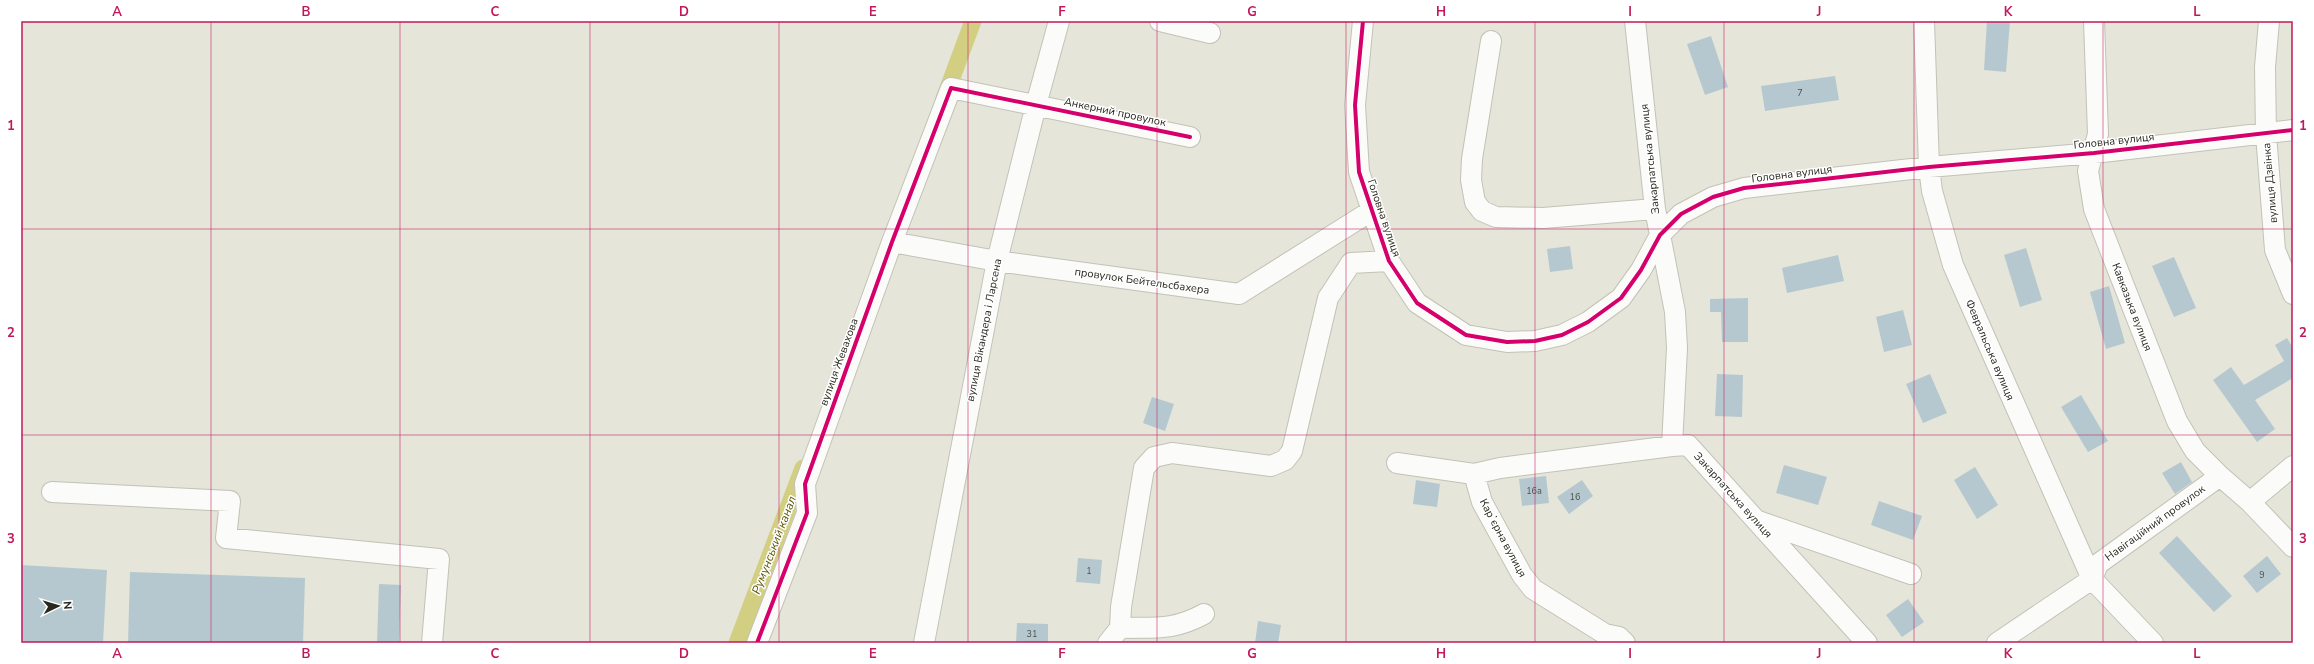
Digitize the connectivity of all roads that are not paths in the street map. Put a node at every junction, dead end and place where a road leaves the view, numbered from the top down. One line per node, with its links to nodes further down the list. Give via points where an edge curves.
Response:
1 (1060, 21): 11 (street, вулиця Вікандера і Ларсена)
2 (1160, 21): 8 (street)
3 (1363, 21): 18 (street, Головна вулиця, via 1356,105 1359,172)
4 (1635, 21): 17 (street, Закарпатська вулиця)
5 (1924, 21): 16 (street, Февральська вулиця)
6 (2094, 21): 15 (street, Кавказька вулиця, via 2098,134)
7 (2269, 21): 13 (street, вулиця Дзвінка, via 2265,66)
8 (1210, 33)
9 (1491, 41): 17 (street, via 1471,173 1475,202 1482,211 1496,217 1543,218)
10 (951, 88): 11 (street, Анкерний провулок); 20 (street, вулиця Жевахова)
11 (1036, 105): 14 (street, Анкерний провулок); 21 (street, вулиця Вікандера і Ларсена)
12 (2293, 130): 13 (street, Головна вулиця)
13 (2266, 134): 15 (street, Головна вулиця); 23 (street, вулиця Дзвінка, via 2275,250)
14 (1190, 137)
15 (2094, 152): 16 (street, Головна вулиця); 28 (street, Кавказька вулиця, via 2088,171 2094,209 2177,421 2195,451)
16 (1929, 167): 19 (street, Головна вулиця, via 1744,188 1713,197 1681,214); 34 (street, Февральська вулиця, via 1932,191 1953,265)
17 (1655, 209): 19 (street, Закарпатська вулиця)
18 (1371, 211): 21 (street, провулок Бейтельсбахера, via 1239,294); 22 (street, Головна вулиця)
19 (1660, 235): 22 (street, Головна вулиця, via 1641,270 1621,298 1588,322 1562,335 1535,341 1507,342 1466,335 1417,302); 24 (street, Закарпатська вулиця, via 1678,348)
20 (892, 242): 21 (street, провулок Бейтельсбахера); 39 (street, вулиця Жевахова, via 805,484 806,513)
21 (997, 261): 40 (street, вулиця Вікандера і Ларсена)
22 (1389, 261): 36 (street, via 1352,263 1328,298 1292,451 1285,460 1271,466 1172,453 1154,457 1144,468 1121,607)
23 (2293, 294)
24 (1672, 446): 27 (street, via 1500,468); 31 (street, Закарпатська вулиця, via 1688,445)
25 (1397, 463): 27 (street)
26 (2293, 466): 30 (street)
27 (1474, 474): 37 (street, Карʼєрна вулиця, via 1482,502 1522,575 1534,589)
28 (2220, 476): 30 (street, Кавказька вулиця); 34 (street, Навігаційний провулок, via 2098,564)
29 (52, 492): 38 (street, via 230,501 226,538 439,559)
30 (2250, 502): 32 (street, Кавказька вулиця)
31 (1756, 520): 33 (street); 44 (street, Закарпатська вулиця)
32 (2293, 547)
33 (1911, 574)
34 (2092, 579): 45 (street, Навігаційний провулок); 46 (street, Февральська вулиця)
35 (1204, 614): 36 (street, via 1185,624)
36 (1120, 628): 41 (street); 42 (street, via 1132,636)
37 (1603, 638): 43 (street, Карʼєрна вулиця, via 1619,638)
38 (432, 643)
39 (757, 643)
40 (924, 643)
41 (1108, 643)
42 (1136, 643)
43 (1625, 643)
44 (1867, 643)
45 (1997, 643)
46 (2153, 643)

